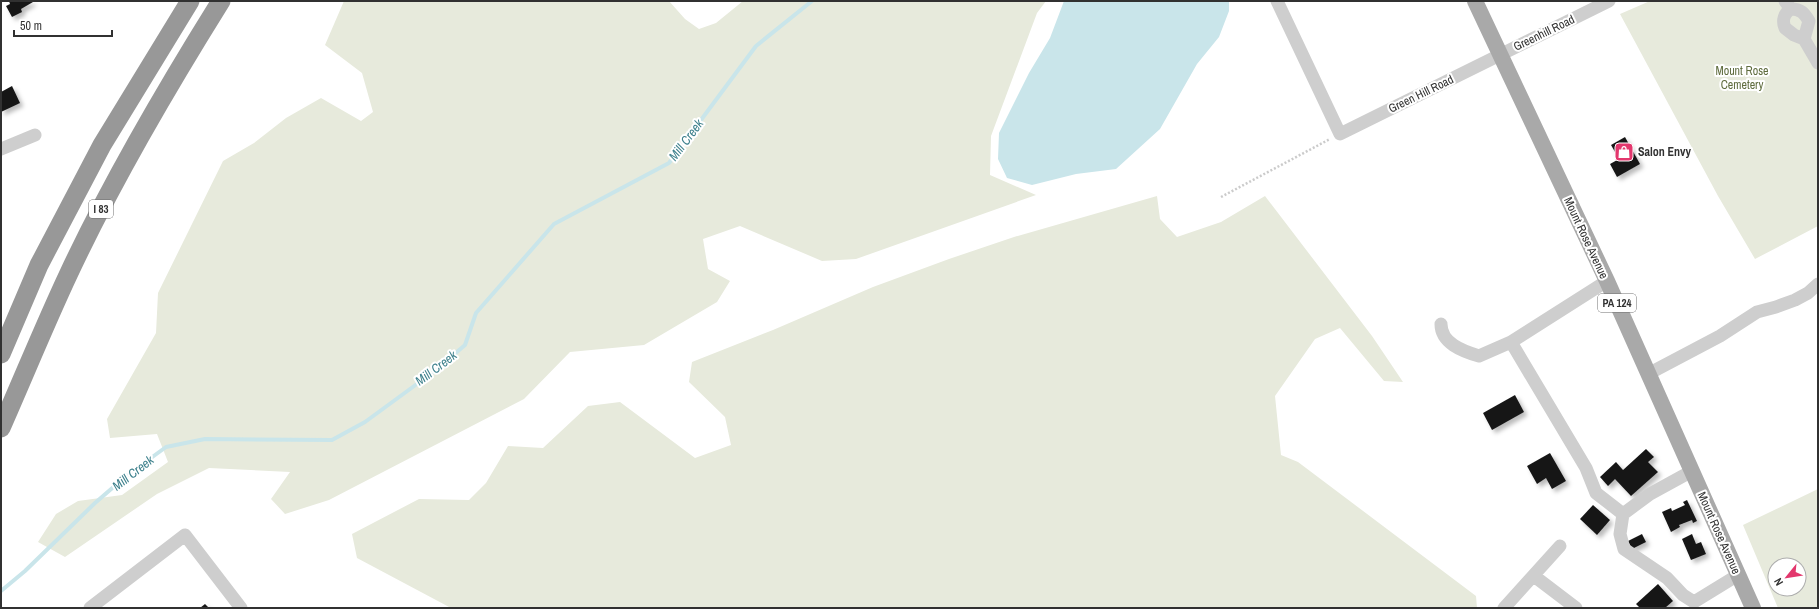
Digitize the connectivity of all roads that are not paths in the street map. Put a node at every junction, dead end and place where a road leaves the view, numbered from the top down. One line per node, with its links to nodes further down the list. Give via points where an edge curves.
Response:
1 (190, 1): 16 (highway, I 83, via 102,145 39,265)
2 (221, 1): 18 (highway, I 83, via 159,100 122,168 69,272)
3 (1277, 1): 8 (street, Green Hill Road, via 1340,134)
4 (1475, 1): 8 (main road, Mount Rose Avenue / PA 124)
5 (1609, 1): 8 (street, Greenhill Road)
6 (1788, 5): 7 (street, via 1784,17 1785,28); 7 (street, via 1805,14 1809,21)
7 (1804, 39): 9 (street)
8 (1501, 54): 12 (main road, Mount Rose Avenue / PA 124)
9 (1818, 63)
10 (35, 135): 11 (street)
11 (1, 149)
12 (1607, 281): 15 (street); 17 (main road, Mount Rose Avenue / PA 124)
13 (1818, 284): 17 (street, via 1795,300 1757,312 1720,336)
14 (1441, 324): 15 (street, via 1441,330 1449,342 1474,355 1478,356)
15 (1511, 342): 20 (street, via 1586,468 1596,493)
16 (1, 354)
17 (1648, 374): 19 (main road, Mount Rose Avenue / PA 124)
18 (1, 428)
19 (1692, 471): 20 (street, via 1650,494); 22 (main road, Mount Rose Avenue / PA 124)
20 (1623, 514): 24 (street, via 1620,534 1624,549 1667,578)
21 (1560, 546): 23 (street)
22 (1738, 575): 24 (street); 29 (main road, Mount Rose Avenue / PA 124)
23 (1534, 576): 27 (street); 28 (street)
24 (1691, 605)
25 (90, 608): 26 (street, via 184,535)
26 (241, 608)
27 (1504, 608)
28 (1576, 608)
29 (1753, 608)

